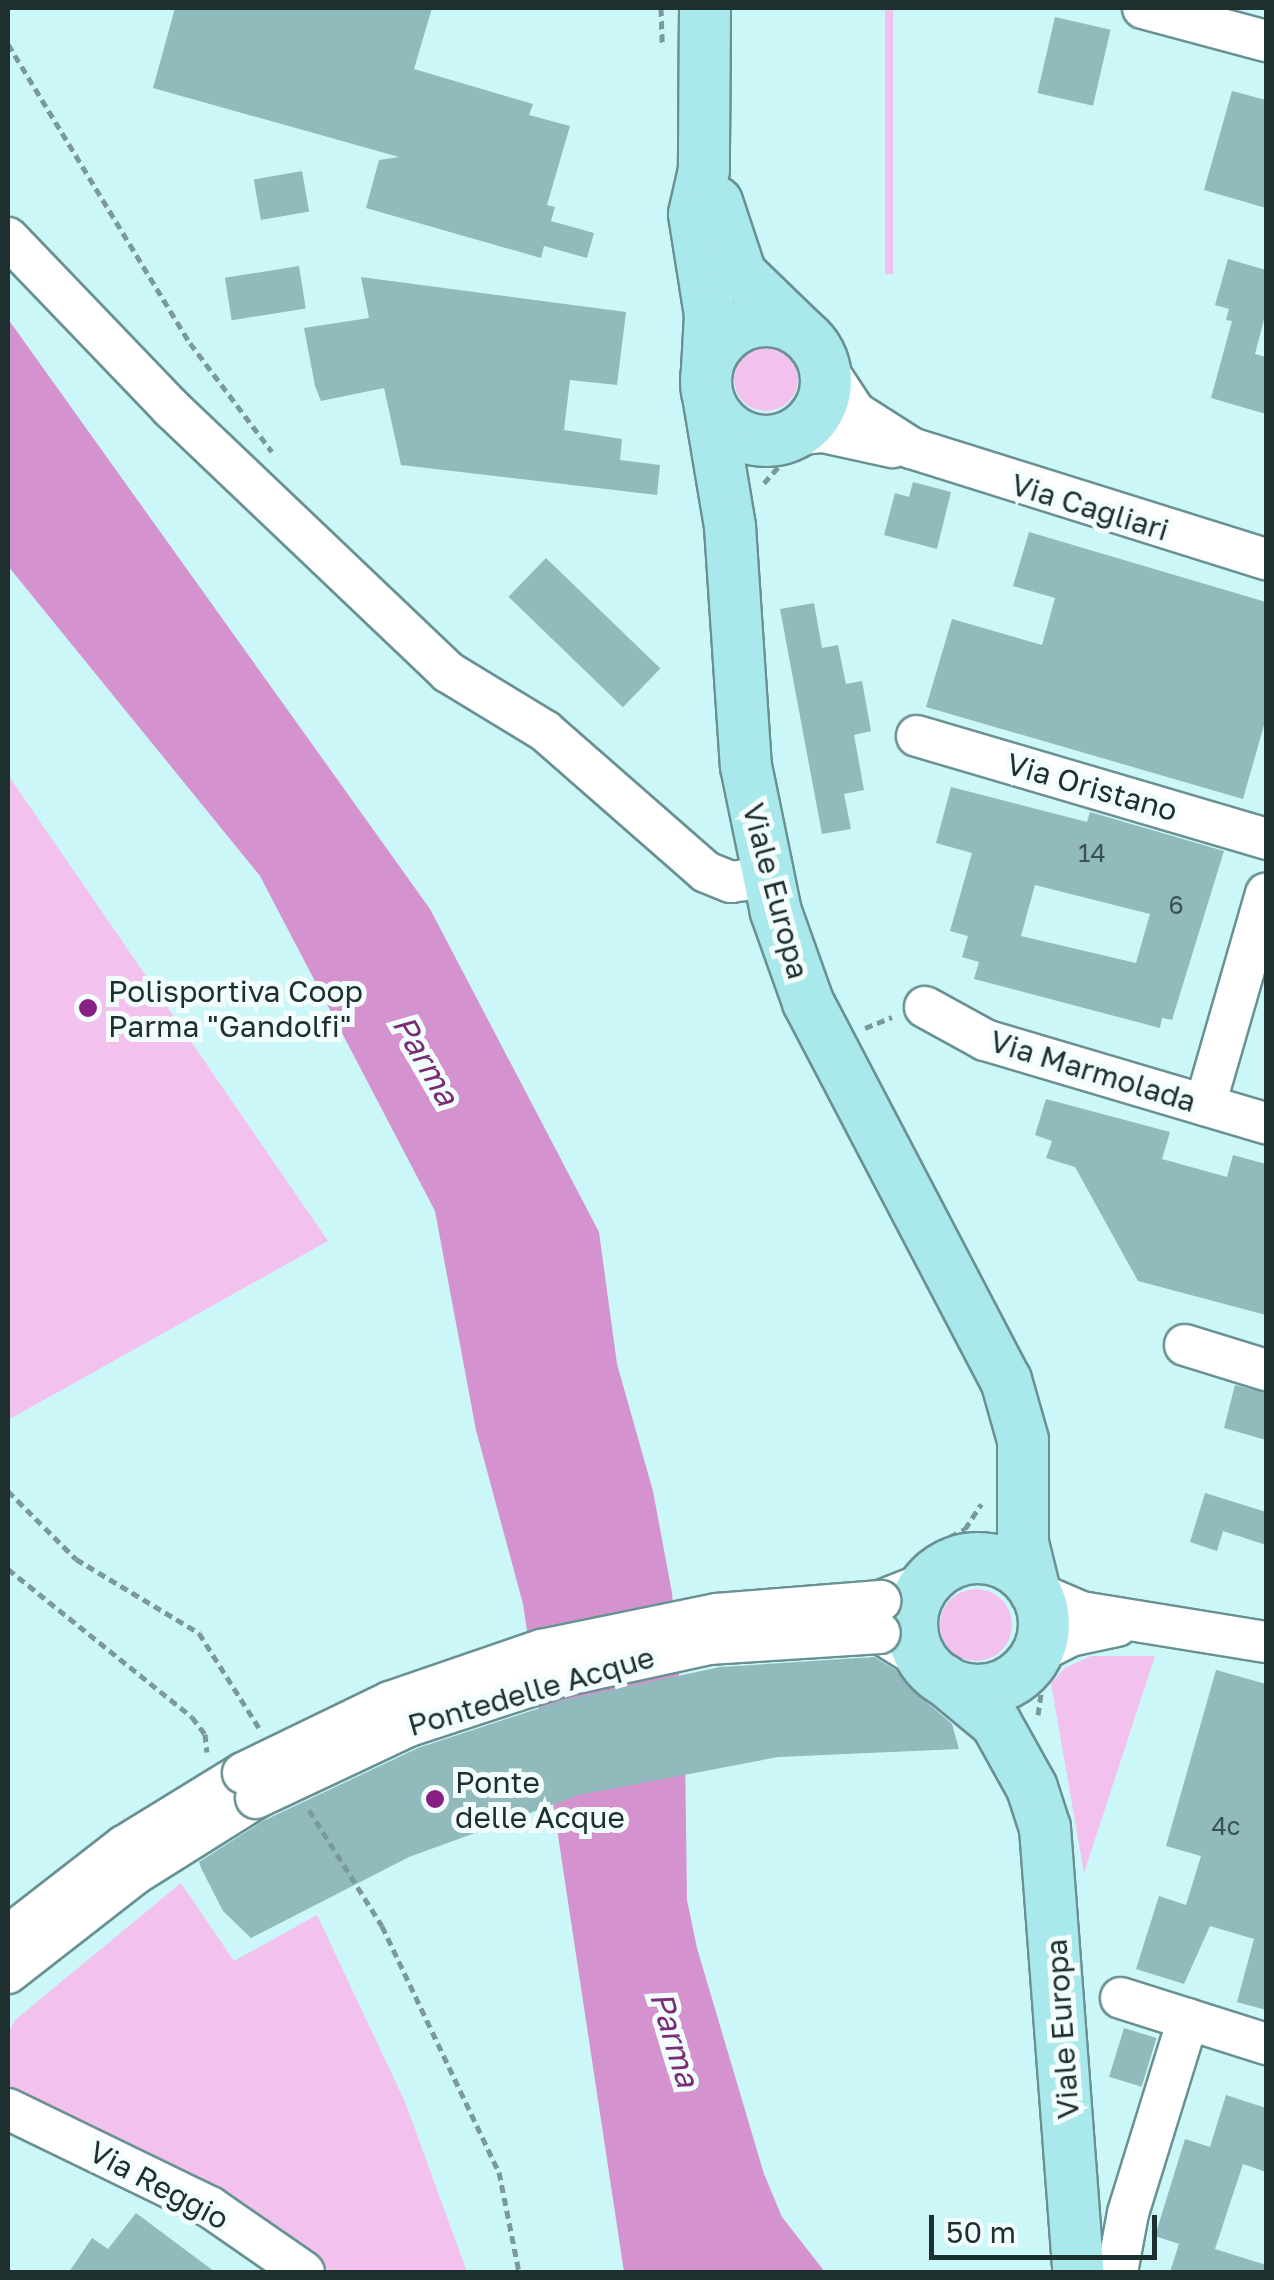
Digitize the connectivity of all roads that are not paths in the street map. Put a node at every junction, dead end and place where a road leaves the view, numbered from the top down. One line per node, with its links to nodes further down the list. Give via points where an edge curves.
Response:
1 (706, 8): 4 (main road, Viale Europa)
2 (1143, 8): 3 (street)
3 (1266, 41)
4 (704, 170): 6 (main road, Viale Europa, via 740,274); 7 (main road, Viale Europa, via 694,214 710,315)
5 (8, 238): 14 (street, via 171,408 448,672 545,731 706,872 731,882)
6 (814, 350): 7 (main road, via 772,321 740,327 722,340); 8 (main road, Viale Europa, via 822,406); 9 (street, Via Cagliari, via 855,412)
7 (708, 385): 8 (main road, via 737,434); 10 (main road, Viale Europa)
8 (788, 449): 9 (street, Via Cagliari, via 823,432); 10 (main road, Viale Europa, via 755,462)
9 (916, 450): 11 (street, Via Cagliari)
10 (745, 509): 14 (main road, Viale Europa, via 743,741)
11 (1266, 559)
12 (917, 736): 13 (street, Via Oristano)
13 (1266, 839)
14 (767, 877): 19 (main road, Viale Europa, via 801,987)
15 (1266, 894): 17 (street)
16 (916, 1009): 17 (street, Via Marmolada, via 986,1040)
17 (1205, 1105): 18 (street, Via Marmolada)
18 (1266, 1123)
19 (977, 1333): 22 (main road, Viale Europa, via 1001,1431 1003,1480 990,1531); 23 (main road, Viale Europa, via 1006,1380 1019,1422 1023,1543)
20 (1185, 1345): 21 (street)
21 (1266, 1370)
22 (940, 1573): 23 (main road, via 1000,1562); 26 (main road)
23 (1035, 1592): 24 (street, via 1081,1612); 27 (main road, via 1044,1624)
24 (1133, 1623): 25 (street, via 1200,1627); 27 (street, via 1070,1636)
25 (1266, 1642)
26 (906, 1643): 27 (main road, via 971,1689 1000,1685); 28 (street, Pontedelle Acque, bridge, via 709,1644 558,1677); 29 (main road, Viale Europa, via 990,1716)
27 (1043, 1663): 29 (main road, Viale Europa, via 1022,1704)
28 (249, 1786): 30 (street, via 124,1846); 31 (street)
29 (1032, 1788): 37 (main road, Viale Europa, via 1049,1854)
30 (8, 1936)
31 (8, 1973)
32 (1121, 1998): 33 (street)
33 (1188, 2019): 34 (street); 38 (street, via 1128,2213)
34 (1266, 2044)
35 (8, 2109): 36 (street, Via Reggio, via 210,2207)
36 (304, 2272)
37 (1078, 2272)
38 (1117, 2272)

